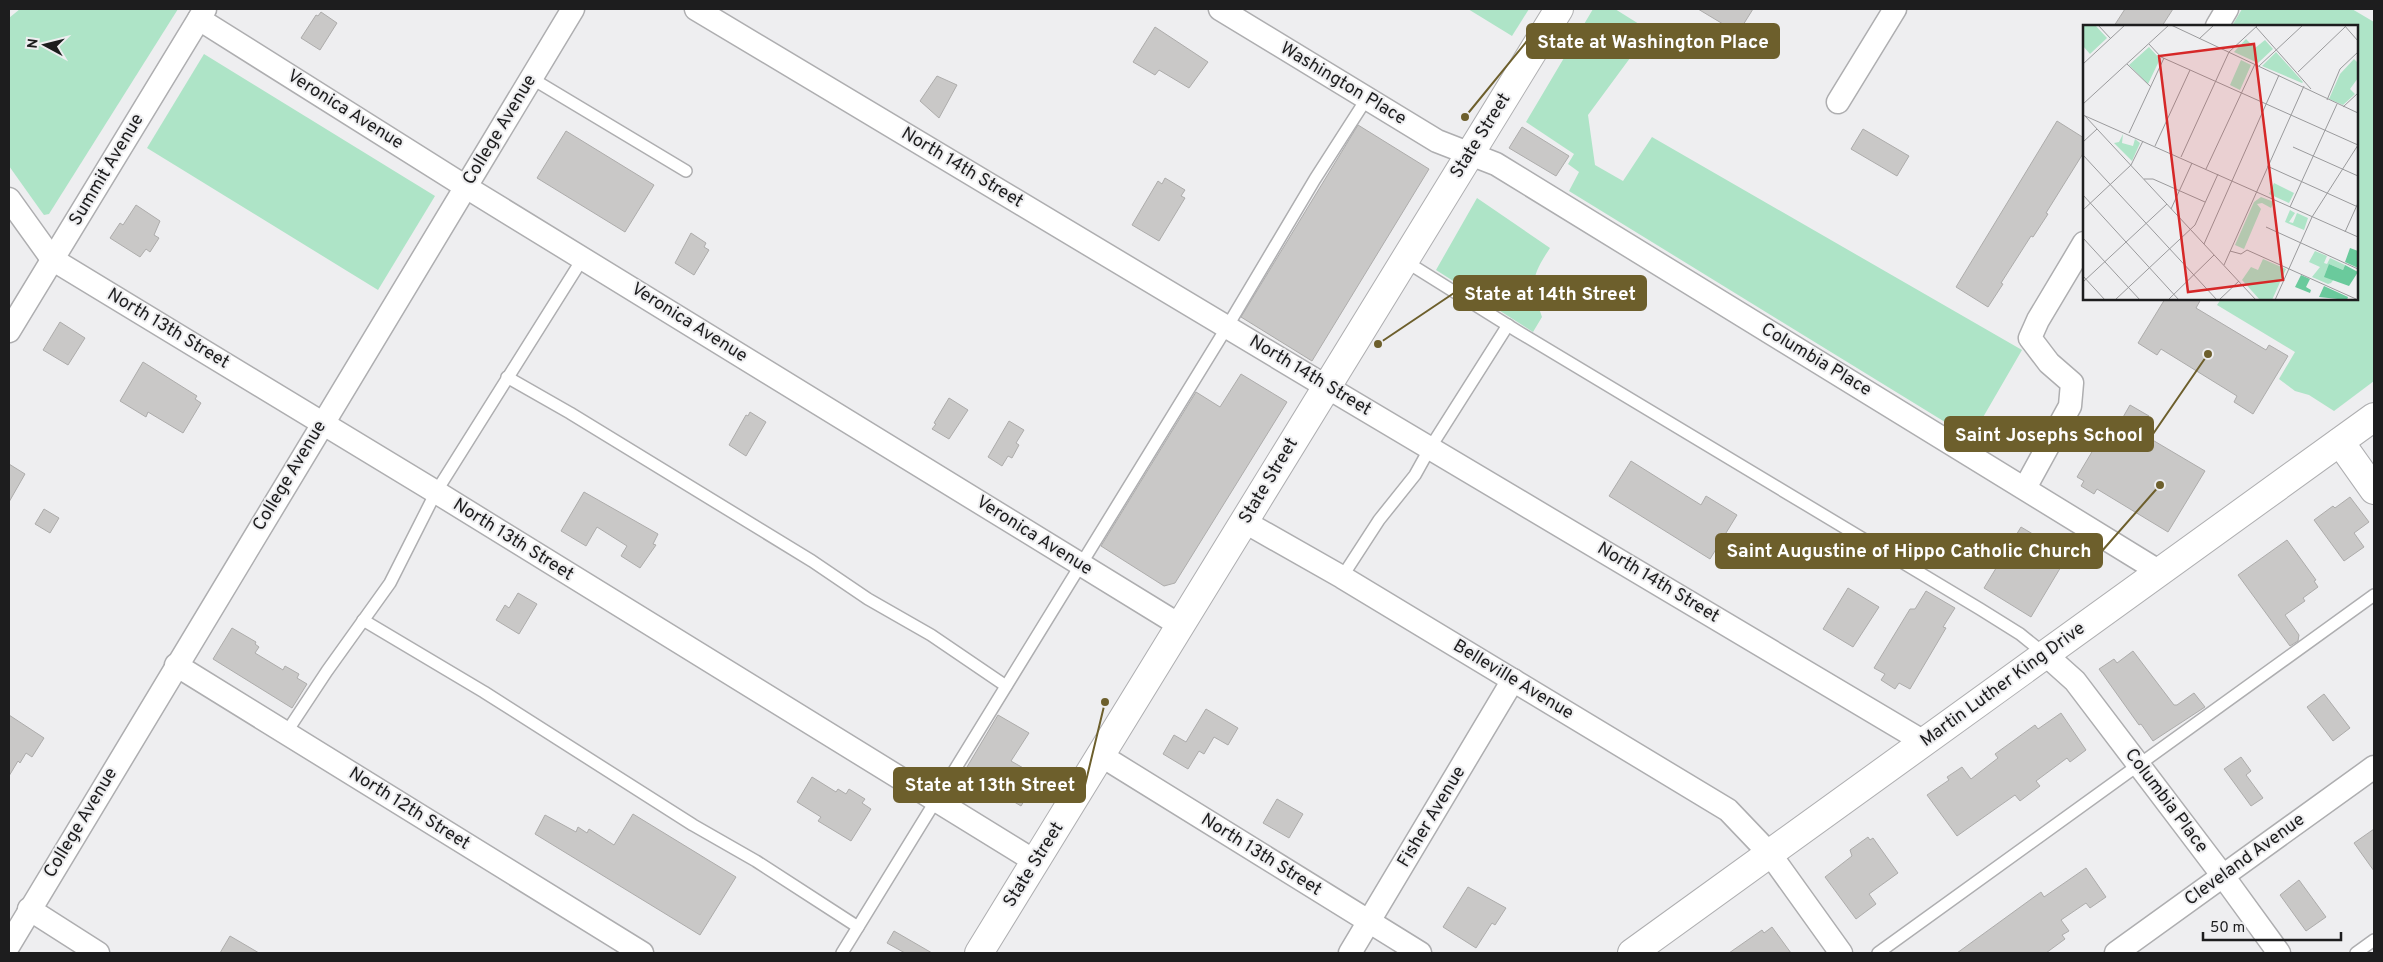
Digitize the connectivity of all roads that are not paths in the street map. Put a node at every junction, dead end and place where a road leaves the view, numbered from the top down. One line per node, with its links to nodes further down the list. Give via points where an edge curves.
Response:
1 (573, 9): 9 (street, College Avenue)
2 (696, 9): 21 (street, North 14th Street)
3 (1559, 9): 12 (main road, State Street)
4 (1894, 9): 11 (street)
5 (2227, 9): 8 (street)
6 (1230, 11): 10 (street, Washington Place)
7 (202, 14): 14 (street, Veronica Avenue); 18 (street, Summit Avenue)
8 (2217, 25)
9 (531, 78): 13 (lane); 14 (street, College Avenue)
10 (1367, 98): 12 (street, Washington Place, via 1438,141); 21 (lane)
11 (1838, 102)
12 (1470, 153): 19 (main road, State Street); 29 (street, Columbia Place, via 1496,164)
13 (686, 171)
14 (466, 187): 17 (street, Veronica Avenue); 26 (street, College Avenue)
15 (9, 199): 18 (street, North 13th Street)
16 (2083, 245): 29 (street, via 2030,338 2050,364 2072,383 2070,406)
17 (583, 258): 23 (lane); 33 (street, Veronica Avenue)
18 (52, 259): 22 (street, Summit Avenue); 26 (street, North 13th Street)
19 (1405, 261): 20 (lane); 24 (main road, State Street)
20 (1508, 325): 28 (lane); 39 (lane, via 1980,609)
21 (1227, 326): 24 (street, North 14th Street); 33 (lane)
22 (9, 331)
23 (507, 377): 31 (lane); 42 (lane, via 812,561)
24 (1327, 387): 28 (street, North 14th Street); 32 (main road, State Street)
25 (2374, 417): 27 (main road, Martin Luther King Drive)
26 (322, 423): 31 (street, North 13th Street); 40 (street, College Avenue)
27 (2340, 442): 30 (main road); 34 (main road, Martin Luther King Drive)
28 (1430, 448): 35 (lane, via 1415,475 1379,520); 44 (street, North 14th Street)
29 (2025, 488): 34 (street, Columbia Place)
30 (2374, 490)
31 (436, 492): 37 (lane, via 402,562); 48 (street, North 13th Street)
32 (1245, 522): 35 (street, Belleville Avenue); 38 (main road, State Street)
33 (1080, 564): 38 (street, Veronica Avenue); 42 (lane)
34 (2160, 572): 39 (main road, Martin Luther King Drive)
35 (1342, 577): 41 (street, Belleville Avenue)
36 (2374, 594): 46 (lane)
37 (364, 620): 43 (lane); 54 (lane)
38 (1181, 626): 45 (main road, State Street)
39 (2046, 655): 44 (main road, Martin Luther King Drive); 46 (street, Columbia Place, via 2075,681)
40 (176, 665): 43 (street, North 12th Street); 52 (street, College Avenue)
41 (1514, 680): 49 (street, Belleville Avenue, via 1728,810); 53 (street, Fisher Avenue)
42 (1006, 686): 48 (lane)
43 (286, 733): 58 (street, North 12th Street)
44 (1924, 742): 49 (main road, Martin Luther King Drive)
45 (1102, 756): 50 (main road, State Street); 53 (street, North 13th Street)
46 (2140, 765): 51 (street, Columbia Place); 65 (lane)
47 (2374, 767): 51 (street, Cleveland Avenue)
48 (935, 801): 50 (street, North 13th Street); 54 (lane)
49 (1770, 854): 63 (main road, Martin Luther King Drive); 64 (street)
50 (1036, 862): 60 (main road, State Street)
51 (2223, 876): 66 (street, Cleveland Avenue); 67 (street, Columbia Place)
52 (29, 909): 56 (street, College Avenue); 57 (street)
53 (1370, 922): 61 (street, Fisher Avenue); 62 (street, North 13th Street)
54 (858, 927): 59 (lane)
55 (2374, 940): 68 (lane)
56 (9, 945)
57 (98, 953)
58 (642, 953)
59 (842, 953)
60 (979, 953)
61 (1350, 953)
62 (1420, 953)
63 (1632, 953)
64 (1841, 953)
65 (1878, 953)
66 (2116, 953)
67 (2279, 953)
68 (2356, 953)

